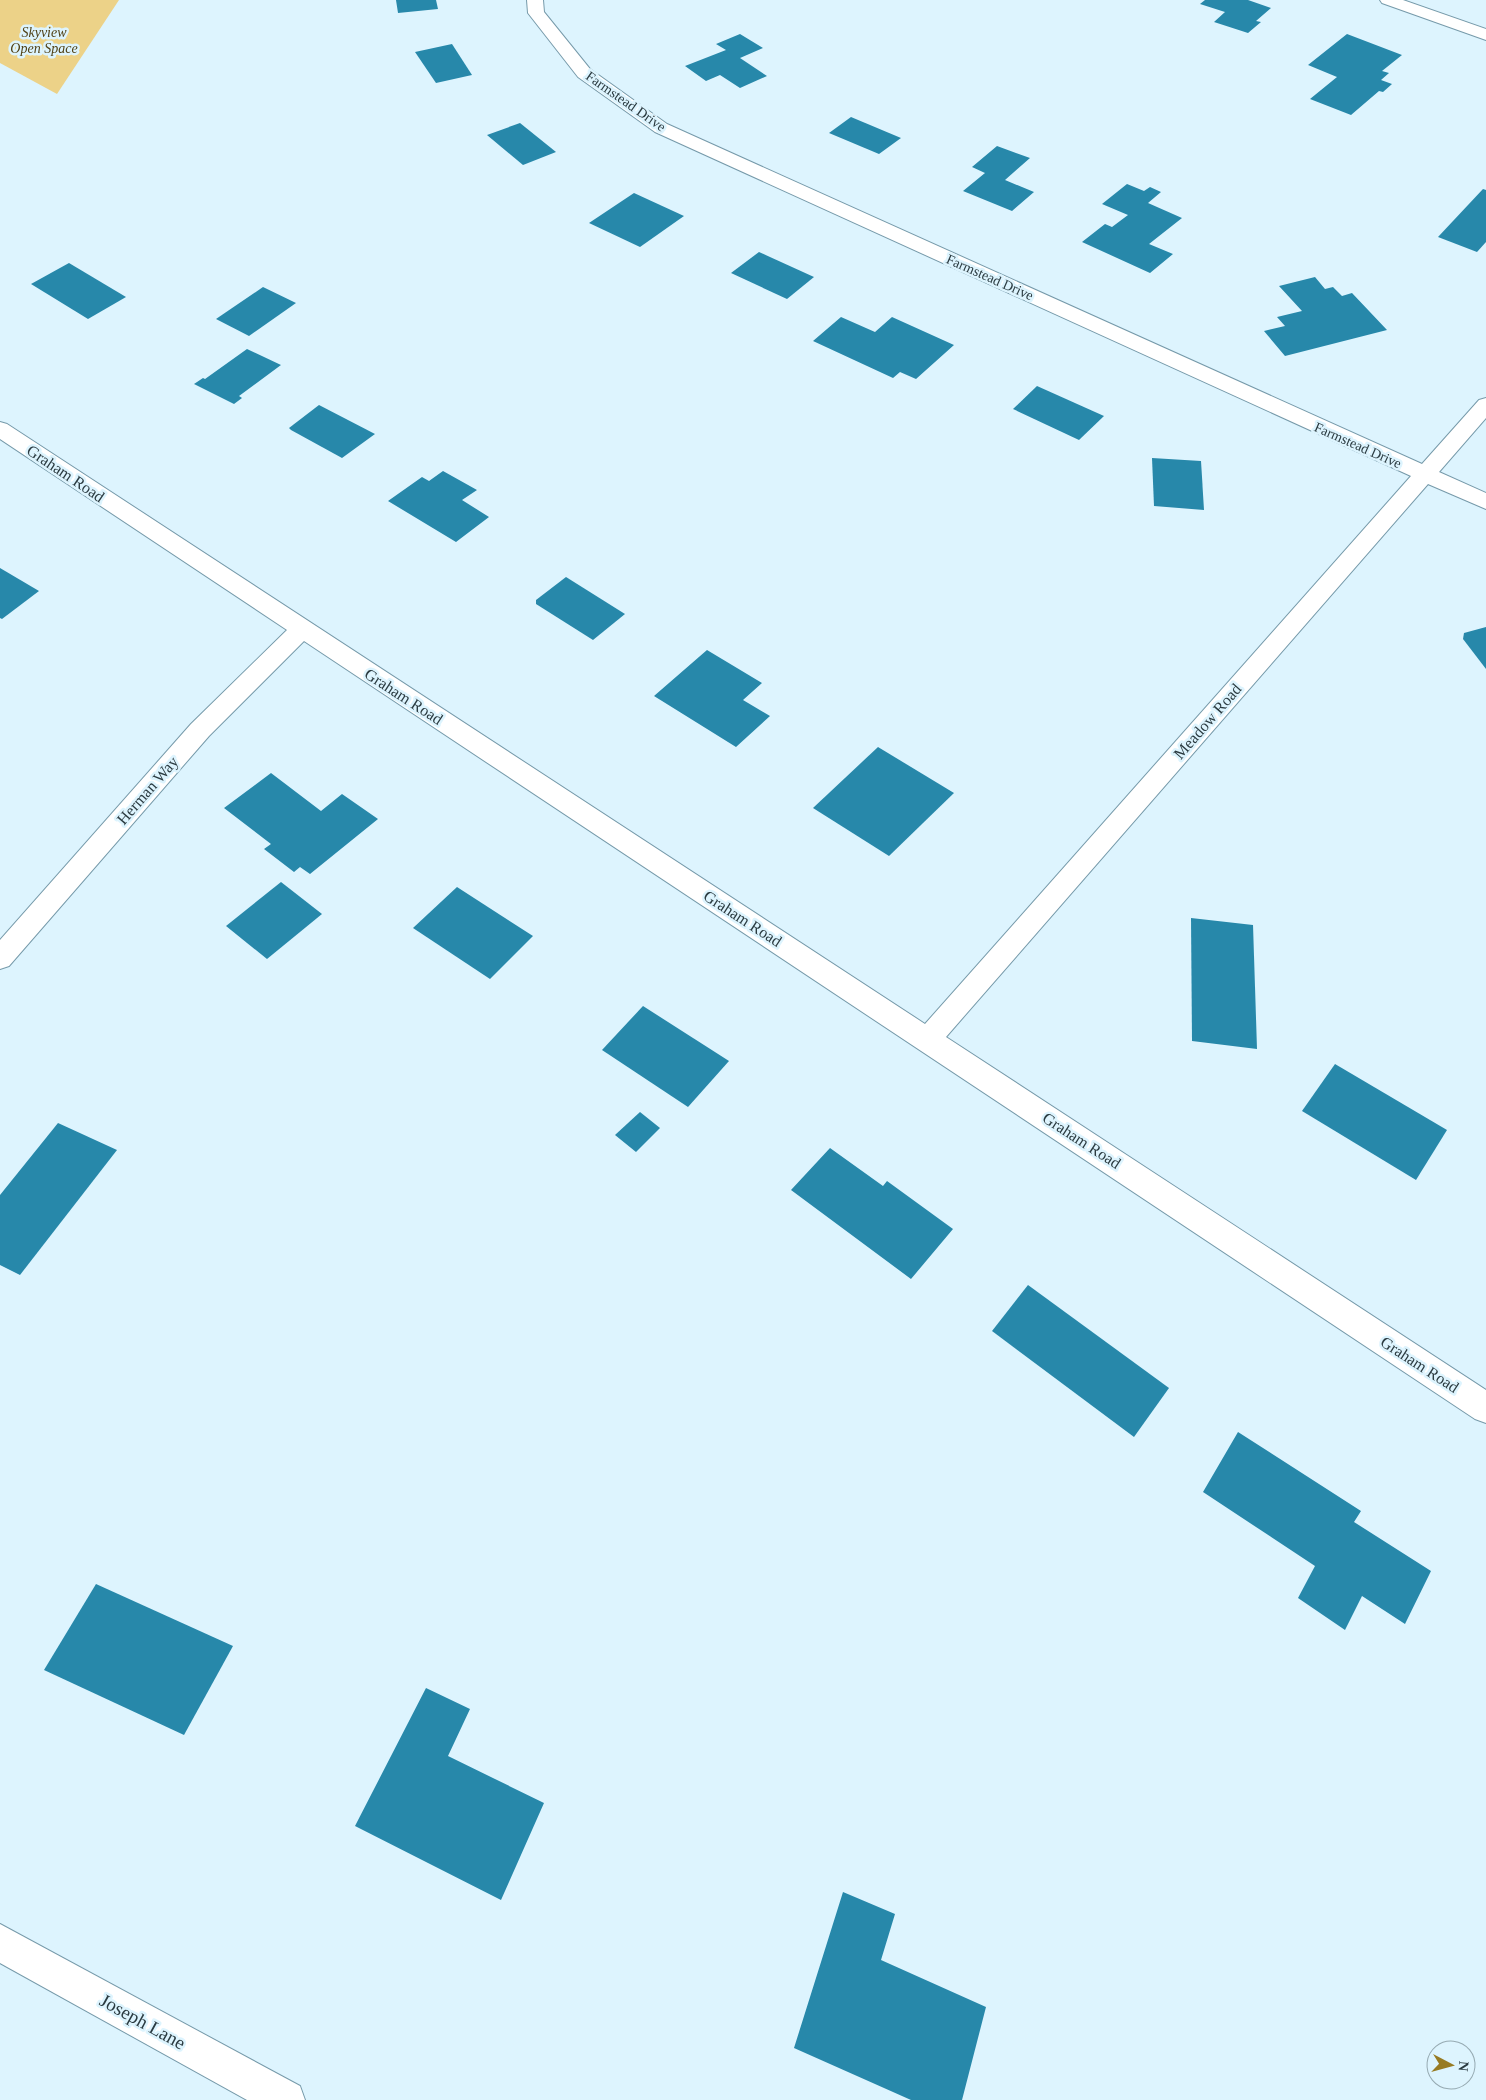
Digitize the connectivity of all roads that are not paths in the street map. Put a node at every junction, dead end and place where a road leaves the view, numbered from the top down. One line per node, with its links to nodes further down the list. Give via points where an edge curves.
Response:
1 (535, 0): 6 (street, Farmstead Drive, via 536,13 584,72 661,128)
2 (1388, 0): 3 (street)
3 (1486, 34)
4 (1486, 405): 6 (street, Meadow Road)
5 (0, 429): 8 (street, Graham Road)
6 (1423, 474): 7 (street, Farmstead Drive); 10 (street, Meadow Road)
7 (1486, 502)
8 (302, 629): 9 (street, Herman Way, via 200,730); 10 (street, Graham Road)
9 (0, 958)
10 (928, 1039): 11 (street, Graham Road)
11 (1486, 1408)
12 (0, 1943): 13 (street, Joseph Lane)
13 (286, 2100)

